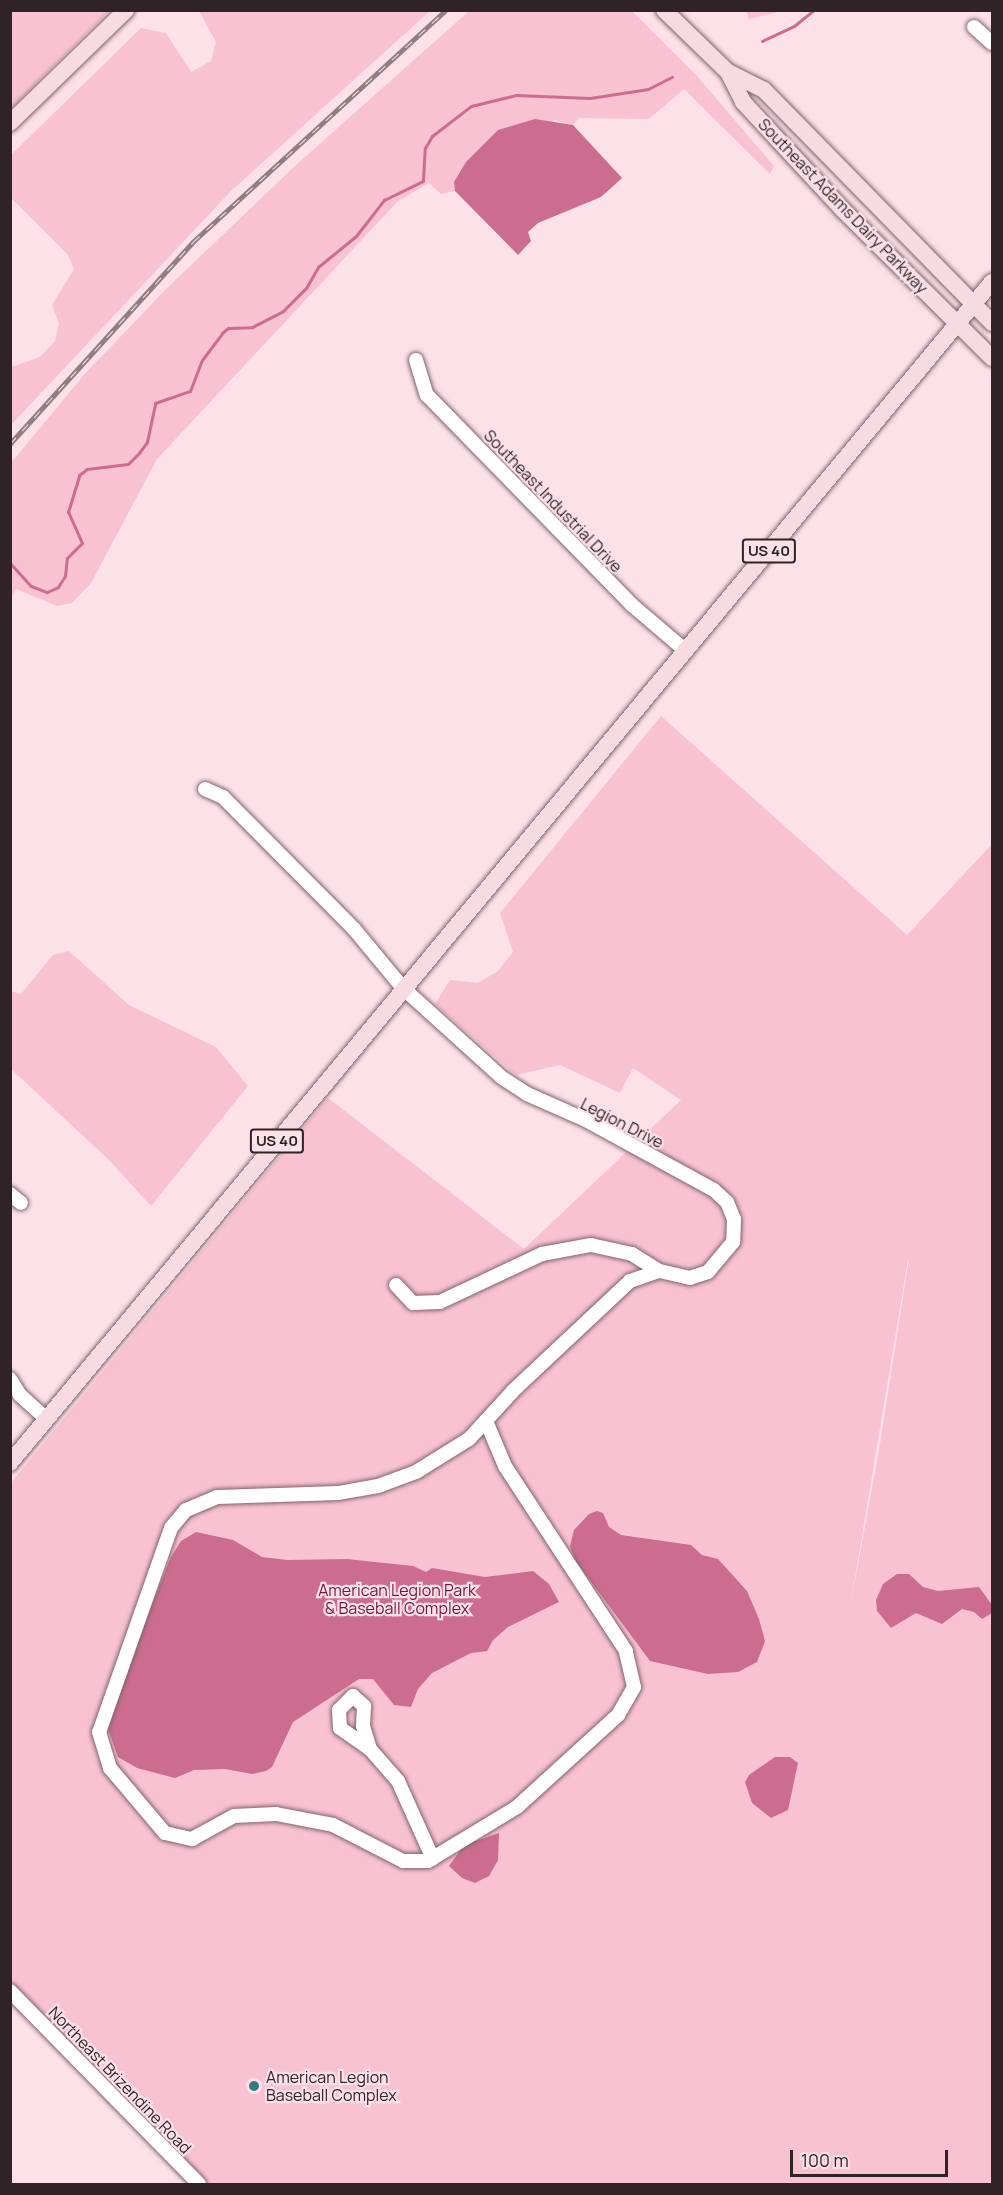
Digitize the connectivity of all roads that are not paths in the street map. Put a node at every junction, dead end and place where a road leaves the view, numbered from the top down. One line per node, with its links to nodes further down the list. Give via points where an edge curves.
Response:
1 (126, 10): 6 (main road)
2 (664, 10): 5 (main road, Southeast Adams Dairy Parkway)
3 (974, 27): 4 (street)
4 (993, 43)
5 (728, 72): 8 (main road, Southeast Adams Dairy Parkway, via 764,90); 9 (main road, Southeast Adams Dairy Parkway, via 743,102 843,210)
6 (10, 123)
7 (993, 282): 8 (main road, US 40)
8 (974, 304): 9 (main road, US 40); 10 (main road, Southeast Adams Dairy Parkway)
9 (959, 322): 11 (main road, Southeast Adams Dairy Parkway); 13 (main road, US 40)
10 (993, 323)
11 (993, 358)
12 (416, 360): 13 (street, Southeast Industrial Drive, via 427,395 632,605)
13 (686, 651): 15 (main road, US 40)
14 (205, 789): 15 (street, via 223,797 296,870 354,929)
15 (403, 988): 16 (street, Legion Drive, via 520,1090 586,1120 714,1190 727,1202 734,1219 733,1242 724,1258 708,1272 690,1278); 20 (main road, US 40)
16 (659, 1271): 17 (street, via 632,1254 591,1245 542,1254 440,1302 413,1303); 21 (street, via 641,1274 621,1288)
17 (396, 1285)
18 (10, 1379): 19 (street)
19 (15, 1393): 20 (street)
20 (47, 1419): 22 (main road, US 40)
21 (486, 1421): 24 (street, via 504,1466 627,1651 633,1687 618,1715 518,1808); 24 (street, via 443,1458 378,1486 338,1493 217,1497 186,1510 171,1528 99,1732 110,1768 165,1833 192,1839 234,1816 270,1813 333,1824 403,1861)
22 (10, 1463)
23 (370, 1749): 24 (street, via 386,1764 409,1798)
24 (433, 1859)
25 (14, 1994): 26 (street, Northeast Brizendine Road)
26 (199, 2184)

